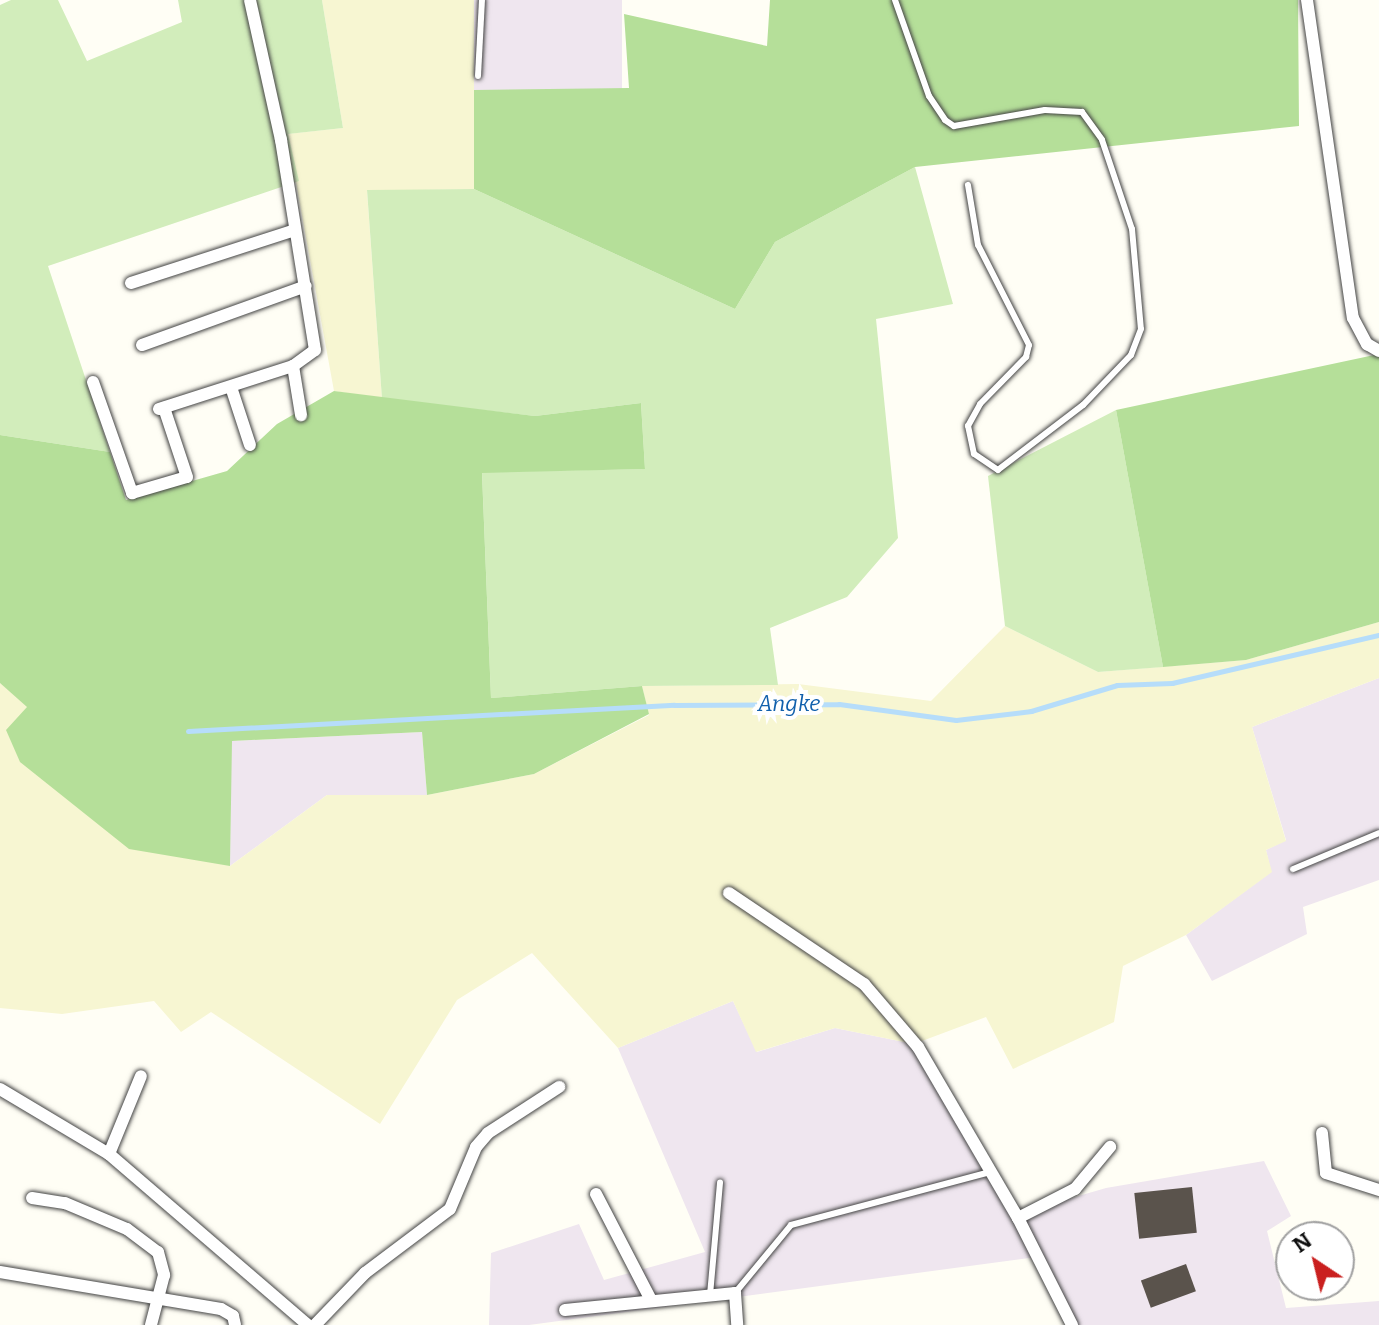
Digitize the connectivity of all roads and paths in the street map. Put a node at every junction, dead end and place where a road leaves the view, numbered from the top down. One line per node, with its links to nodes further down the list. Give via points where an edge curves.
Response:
1 (250, 0): 7 (street)
2 (482, 0): 5 (lane)
3 (895, 0): 6 (lane, via 929,96 945,120 954,126 1045,110 1082,112 1102,140 1132,229 1141,329 1131,355 1083,405 998,470 974,454 968,426 980,404 1026,357 1029,345 978,245)
4 (1307, 0): 11 (street, via 1353,318 1367,344)
5 (478, 76)
6 (968, 185)
7 (295, 230): 8 (street); 9 (street)
8 (131, 283)
9 (306, 286): 10 (street); 12 (street, via 316,343 310,356)
10 (142, 345)
11 (1379, 351)
12 (293, 366): 14 (street); 15 (street)
13 (93, 382): 14 (street, via 132,493 187,477 162,408)
14 (231, 387): 16 (street)
15 (301, 415)
16 (250, 445)
17 (1379, 833): 18 (lane)
18 (1293, 869)
19 (729, 893): 26 (street, via 864,984 918,1047)
20 (141, 1076): 25 (street)
21 (559, 1087): 41 (street, via 488,1133 476,1147 450,1209 365,1273)
22 (0, 1089): 25 (street)
23 (1322, 1133): 28 (street, via 1326,1173)
24 (1110, 1147): 31 (street, via 1075,1189)
25 (109, 1154): 40 (street)
26 (990, 1172): 31 (street); 33 (lane, via 791,1225)
27 (720, 1182): 34 (lane)
28 (1379, 1190)
29 (596, 1194): 36 (street)
30 (32, 1198): 35 (street, via 65,1203 143,1239 164,1263)
31 (1018, 1218): 43 (street)
32 (0, 1272): 35 (street)
33 (735, 1293): 34 (street); 42 (street)
34 (710, 1295): 36 (street)
35 (158, 1296): 38 (street); 39 (street, via 229,1312)
36 (650, 1298): 37 (street)
37 (565, 1310)
38 (151, 1325)
39 (235, 1325)
40 (308, 1325)
41 (315, 1325)
42 (737, 1325)
43 (1072, 1325)

